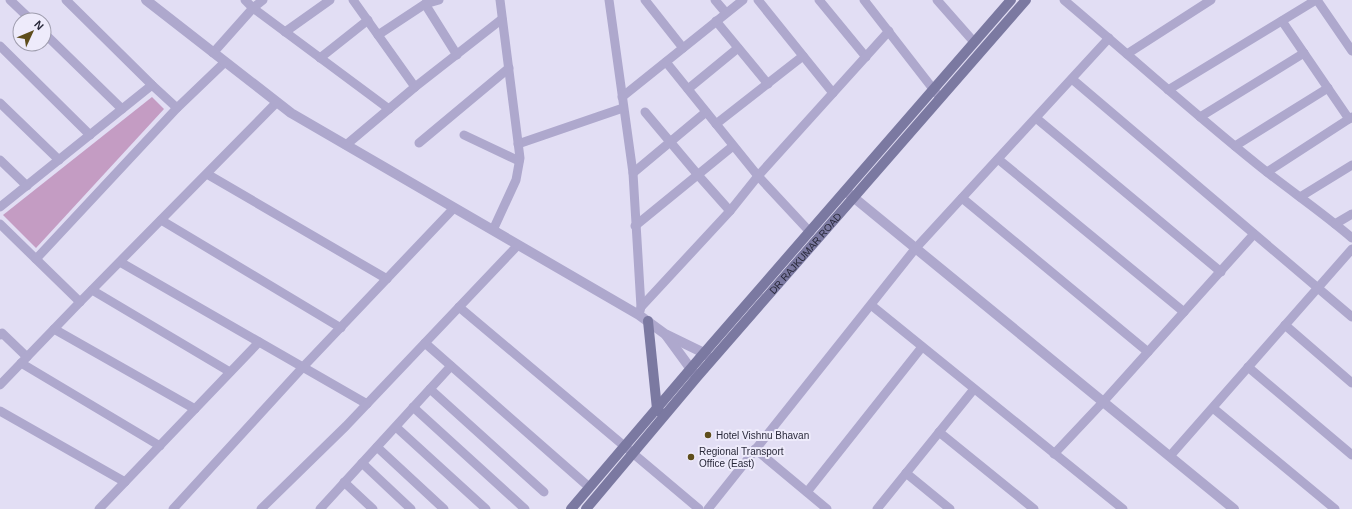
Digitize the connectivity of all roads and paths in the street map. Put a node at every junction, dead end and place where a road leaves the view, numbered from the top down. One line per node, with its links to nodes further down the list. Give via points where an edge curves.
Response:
1 (10, 0): 25 (street)
2 (66, 0): 53 (street)
3 (146, 0): 41 (street)
4 (245, 0): 24 (street)
5 (263, 0): 24 (street)
6 (330, 0): 32 (street)
7 (353, 0): 28 (street)
8 (439, 0): 23 (street)
9 (500, 0): 27 (street)
10 (645, 0): 38 (street)
11 (715, 0): 26 (street)
12 (743, 0): 26 (street)
13 (758, 0): 45 (street)
14 (819, 0): 46 (street)
15 (864, 0): 31 (street)
16 (937, 0): 36 (street)
17 (1011, 0): 36 (main road, DR RAJKUMAR ROAD)
18 (1026, 0): 61 (main road, DR RAJKUMAR ROAD)
19 (1064, 0): 34 (street)
20 (1211, 0): 43 (street)
21 (1317, 0): 29 (street); 40 (street)
22 (611, 2): 60 (street)
23 (425, 4): 33 (street); 44 (street)
24 (253, 8): 32 (street); 41 (street)
25 (23, 12)
26 (726, 13): 30 (street)
27 (502, 19): 44 (street); 50 (street)
28 (368, 20): 33 (street); 47 (street)
29 (1282, 20): 42 (street); 58 (street)
30 (716, 21): 38 (street); 39 (street)
31 (889, 31): 46 (street); 57 (street)
32 (284, 32): 47 (street)
33 (378, 35): 54 (street)
34 (1109, 38): 43 (street); 51 (street)
35 (52, 41): 66 (street)
36 (974, 42): 57 (main road, DR RAJKUMAR ROAD)
37 (0, 46): 74 (street)
38 (683, 48): 49 (street)
39 (738, 48): 52 (street); 56 (street)
40 (1352, 51)
41 (213, 52): 48 (street)
42 (1304, 53): 55 (street); 70 (street)
43 (1127, 54): 58 (street)
44 (457, 55): 54 (street)
45 (803, 56): 52 (street); 59 (street)
46 (866, 57): 59 (street)
47 (320, 58): 67 (street)
48 (225, 62): 62 (street); 64 (street)
49 (666, 62): 56 (street); 60 (street)
50 (509, 68): 76 (street); 78 (street)
51 (1072, 78): 71 (street); 107 (street)
52 (768, 84): 73 (street)
53 (152, 85): 64 (street); 66 (street)
54 (415, 87): 67 (street)
55 (1328, 88): 72 (street); 81 (street)
56 (688, 89): 69 (street)
57 (933, 90): 61 (street); 93 (main road, DR RAJKUMAR ROAD)
58 (1168, 90): 70 (street)
59 (834, 93): 91 (street)
60 (622, 97): 65 (street)
61 (941, 98): 95 (main road, DR RAJKUMAR ROAD)
62 (277, 102): 79 (street); 89 (street)
63 (0, 104): 84 (street)
64 (178, 108): 112 (street)
65 (624, 108): 78 (street); 88 (street)
66 (122, 109): 74 (street)
67 (389, 109): 79 (street)
68 (645, 112): 77 (street)
69 (706, 112): 73 (street); 77 (street)
70 (1200, 117): 81 (street)
71 (1036, 118): 82 (street); 114 (street)
72 (1350, 118): 87 (street)
73 (716, 124): 80 (street)
74 (90, 135): 84 (street)
75 (464, 135): 85 (street)
76 (419, 143)
77 (670, 143): 88 (street); 90 (street)
78 (518, 144): 85 (street)
79 (346, 145): 98 (street)
80 (733, 146): 90 (street); 91 (street)
81 (1235, 146): 87 (street)
82 (998, 159): 96 (street); 122 (street)
83 (0, 160): 92 (street)
84 (59, 160): 92 (street)
85 (519, 161): 105 (street, via 516,180)
86 (1352, 165): 94 (street)
87 (1266, 172): 94 (street)
88 (633, 173): 104 (street)
89 (207, 174): 101 (street); 115 (street)
90 (698, 175): 99 (street); 104 (street)
91 (758, 176): 99 (street); 106 (street)
92 (27, 186): 97 (street)
93 (845, 191): 95 (street); 106 (main road, DR RAJKUMAR ROAD)
94 (1300, 197): 103 (street)
95 (854, 198): 110 (street); 136 (main road, DR RAJKUMAR ROAD)
96 (962, 198): 110 (street); 133 (street)
97 (0, 208)
98 (454, 208): 105 (street); 115 (street)
99 (730, 211): 121 (street)
100 (1352, 214): 103 (street)
101 (161, 220): 113 (street); 126 (street)
102 (0, 224): 112 (street)
103 (1335, 224): 108 (street)
104 (635, 226): 121 (street)
105 (493, 230): 109 (street)
106 (810, 232): 134 (main road, DR RAJKUMAR ROAD)
107 (1254, 234): 114 (street); 116 (street)
108 (1352, 238)
109 (518, 245): 120 (street); 121 (street)
110 (915, 249): 119 (street); 146 (street)
111 (1352, 249): 116 (street)
112 (36, 259): 118 (street)
113 (120, 262): 117 (street); 130 (street)
114 (1221, 272): 122 (street)
115 (387, 279): 126 (street)
116 (1318, 288): 123 (street); 125 (street)
117 (92, 290): 118 (street); 140 (street)
118 (80, 302): 127 (street)
119 (870, 305): 132 (street); 157 (street)
120 (459, 307): 131 (street); 158 (street)
121 (640, 311): 124 (street)
122 (1184, 312): 133 (street)
123 (1352, 317)
124 (648, 321): 128 (street); 152 (main road)
125 (1285, 325): 139 (street); 142 (street)
126 (341, 328): 138 (street)
127 (54, 329): 135 (street); 149 (street)
128 (665, 334): 134 (street); 141 (street)
129 (0, 335): 135 (street, via 2,333)
130 (259, 342): 138 (street); 140 (street)
131 (425, 343): 137 (street); 147 (street)
132 (922, 347): 145 (street); 168 (street)
133 (1148, 352): 146 (street)
134 (704, 353): 136 (street); 141 (main road, DR RAJKUMAR ROAD)
135 (24, 360): 143 (street); 155 (street)
136 (712, 360): 141 (main road, DR RAJKUMAR ROAD)
137 (452, 366): 144 (street); 166 (street)
138 (303, 367): 147 (street); 170 (street)
139 (1248, 368): 150 (street); 160 (street)
140 (230, 372): 149 (street)
141 (694, 374): 152 (main road, DR RAJKUMAR ROAD)
142 (1352, 383)
143 (0, 385)
144 (430, 389): 148 (street); 167 (street)
145 (974, 389): 154 (street); 159 (street)
146 (1103, 402): 159 (street); 161 (street)
147 (368, 404): 171 (street)
148 (414, 407): 153 (street); 177 (street)
149 (195, 408): 155 (street)
150 (1213, 408): 161 (street); 188 (street)
151 (0, 411): 164 (street)
152 (661, 413): 158 (main road, DR RAJKUMAR ROAD)
153 (396, 427): 156 (street); 176 (street)
154 (939, 432): 163 (street); 185 (street)
155 (160, 446): 164 (street)
156 (377, 447): 162 (street); 175 (street)
157 (755, 449): 168 (street); 181 (street)
158 (629, 450): 166 (main road, DR RAJKUMAR ROAD); 179 (main road, DR RAJKUMAR ROAD); 180 (street)
159 (1054, 454): 186 (street)
160 (1352, 455)
161 (1170, 456): 187 (street)
162 (362, 463): 165 (street); 174 (street)
163 (906, 473): 183 (street); 184 (street)
164 (125, 482): 169 (street)
165 (344, 482): 172 (street); 173 (street)
166 (589, 487): 178 (main road, DR RAJKUMAR ROAD)
167 (544, 492)
168 (807, 492): 182 (street)
169 (99, 509)
170 (173, 509)
171 (262, 509)
172 (320, 509)
173 (373, 509)
174 (411, 509)
175 (444, 509)
176 (486, 509)
177 (525, 509)
178 (571, 509)
179 (586, 509)
180 (699, 509)
181 (708, 509)
182 (827, 509)
183 (877, 509)
184 (950, 509)
185 (1034, 509)
186 (1123, 509)
187 (1234, 509)
188 (1335, 509)

